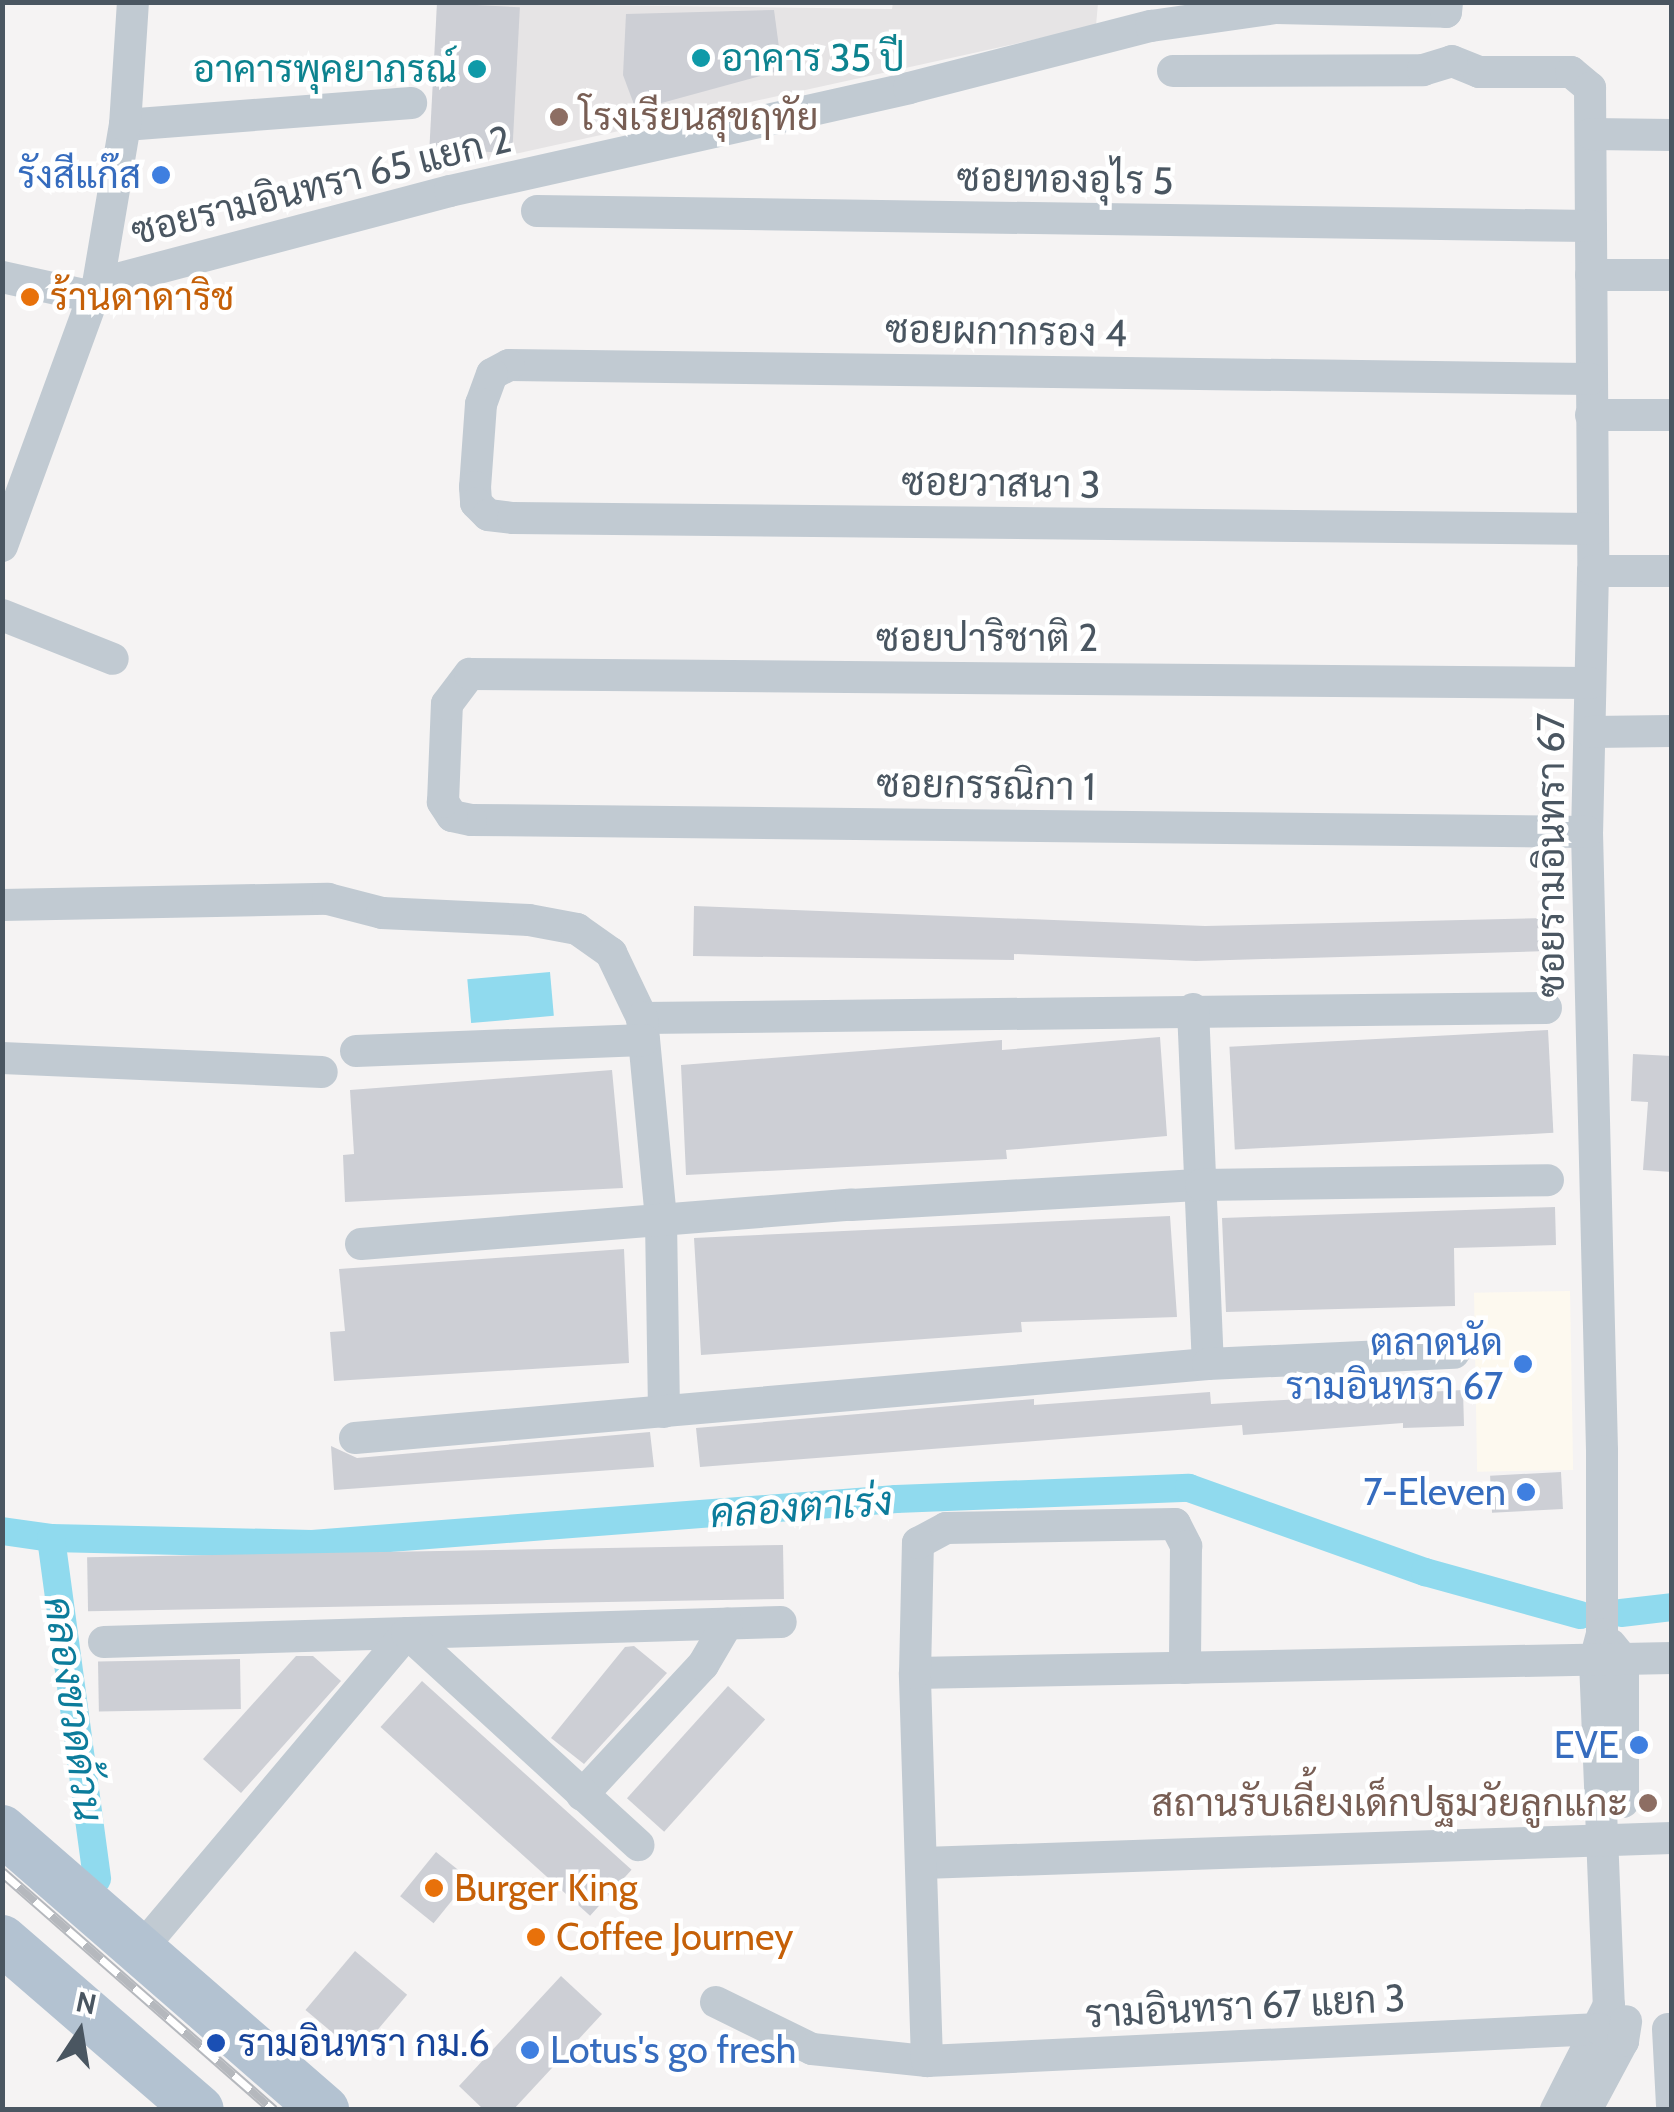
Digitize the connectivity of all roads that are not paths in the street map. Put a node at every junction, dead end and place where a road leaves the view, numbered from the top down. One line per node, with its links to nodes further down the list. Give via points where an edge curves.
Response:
1 (133, 2): 6 (street)
2 (1447, 7): 3 (street, ซอยรามอินทรา 65 แยก 2); 14 (street, ซอยรามอินทรา 65 แยก 2, via 1276,8 1151,26 450,191)
3 (1452, 62): 4 (street, via 1424,70); 7 (street, ซอยรามอินทรา 67, via 1479,72 1570,72 1582,78 1590,88)
4 (1173, 72)
5 (411, 103): 6 (street)
6 (125, 125): 14 (street)
7 (1591, 134): 8 (street); 10 (street, ซอยรามอินทรา 67)
8 (1672, 134)
9 (538, 211): 10 (street, ซอยทองอุไร 5)
10 (1591, 226): 11 (street, ซอยรามอินทรา 67)
11 (1591, 275): 12 (street); 15 (street, ซอยรามอินทรา 67)
12 (1672, 275)
13 (2, 277): 14 (street)
14 (96, 291): 19 (street)
15 (1590, 379): 16 (street, ซอยรามอินทรา 67); 18 (street, ซอยผกากรอง 4, via 509,365 492,374)
16 (1591, 415): 17 (street); 20 (street, ซอยรามอินทรา 67)
17 (1672, 415)
18 (478, 440): 20 (street, ซอยวาสนา 3, via 476,503 488,515 513,518)
19 (10, 508): 21 (street)
20 (1592, 530): 22 (street, ซอยรามอินทรา 67)
21 (2, 546)
22 (1593, 570): 23 (street); 26 (street, ซอยรามอินทรา 67)
23 (1672, 571)
24 (2, 615): 25 (street)
25 (112, 659)
26 (1590, 682): 28 (street, ซอยรามอินทรา 67); 29 (street, ซอยปาริชาติ 2, via 470,674 447,704)
27 (1672, 731): 28 (street)
28 (1591, 732): 30 (street, ซอยรามอินทรา 67)
29 (445, 752): 30 (street, ซอยกรรณิกา 1, via 443,802 452,816 471,820)
30 (1587, 832): 50 (street, ซอยรามอินทรา 67)
31 (2, 905): 34 (street, via 328,899 382,913 529,920 577,930 612,953)
32 (1546, 1008): 33 (street)
33 (1193, 1009): 34 (street); 39 (street)
34 (643, 1029): 35 (street); 40 (street)
35 (356, 1052)
36 (2, 1058): 37 (street)
37 (322, 1072)
38 (1548, 1180): 39 (street)
39 (1201, 1185): 40 (street); 43 (street)
40 (661, 1220): 41 (street); 44 (street)
41 (361, 1244)
42 (1454, 1353): 43 (street)
43 (1208, 1364): 44 (street)
44 (664, 1412): 45 (street)
45 (356, 1438)
46 (781, 1622): 47 (street)
47 (726, 1624): 48 (street); 54 (street, via 703,1666)
48 (407, 1633): 49 (street); 54 (street); 61 (street)
49 (104, 1642)
50 (1607, 1652): 51 (street); 52 (street); 55 (street, ซอยรามอินทรา 67)
51 (1672, 1658)
52 (1184, 1668): 53 (street); 53 (street, via 1186,1546 1175,1524 1162,1521 946,1528 924,1536 917,1556)
53 (915, 1673): 59 (street)
54 (582, 1795): 58 (street)
55 (1612, 1838): 56 (street); 59 (street); 64 (street, ซอยรามอินทรา 67)
56 (1672, 1838)
57 (10, 1845): 61 (main road)
58 (638, 1846)
59 (924, 1863): 65 (street)
60 (2, 1940): 66 (main road)
61 (140, 1950): 69 (main road)
62 (716, 2002): 65 (street, รามอินทรา 67 แยก 3, via 812,2049)
63 (1670, 2029): 64 (street, รามอินทรา 67 แยก 3); 67 (street)
64 (1611, 2035): 65 (street, รามอินทรา 67 แยก 3); 70 (street, ซอยรามอินทรา 67); 71 (street, ซอยรามอินทรา 67)
65 (927, 2061)
66 (161, 2092): 68 (main road)
67 (1672, 2105)
68 (199, 2110)
69 (324, 2110)
70 (1556, 2110)
71 (1586, 2110)

